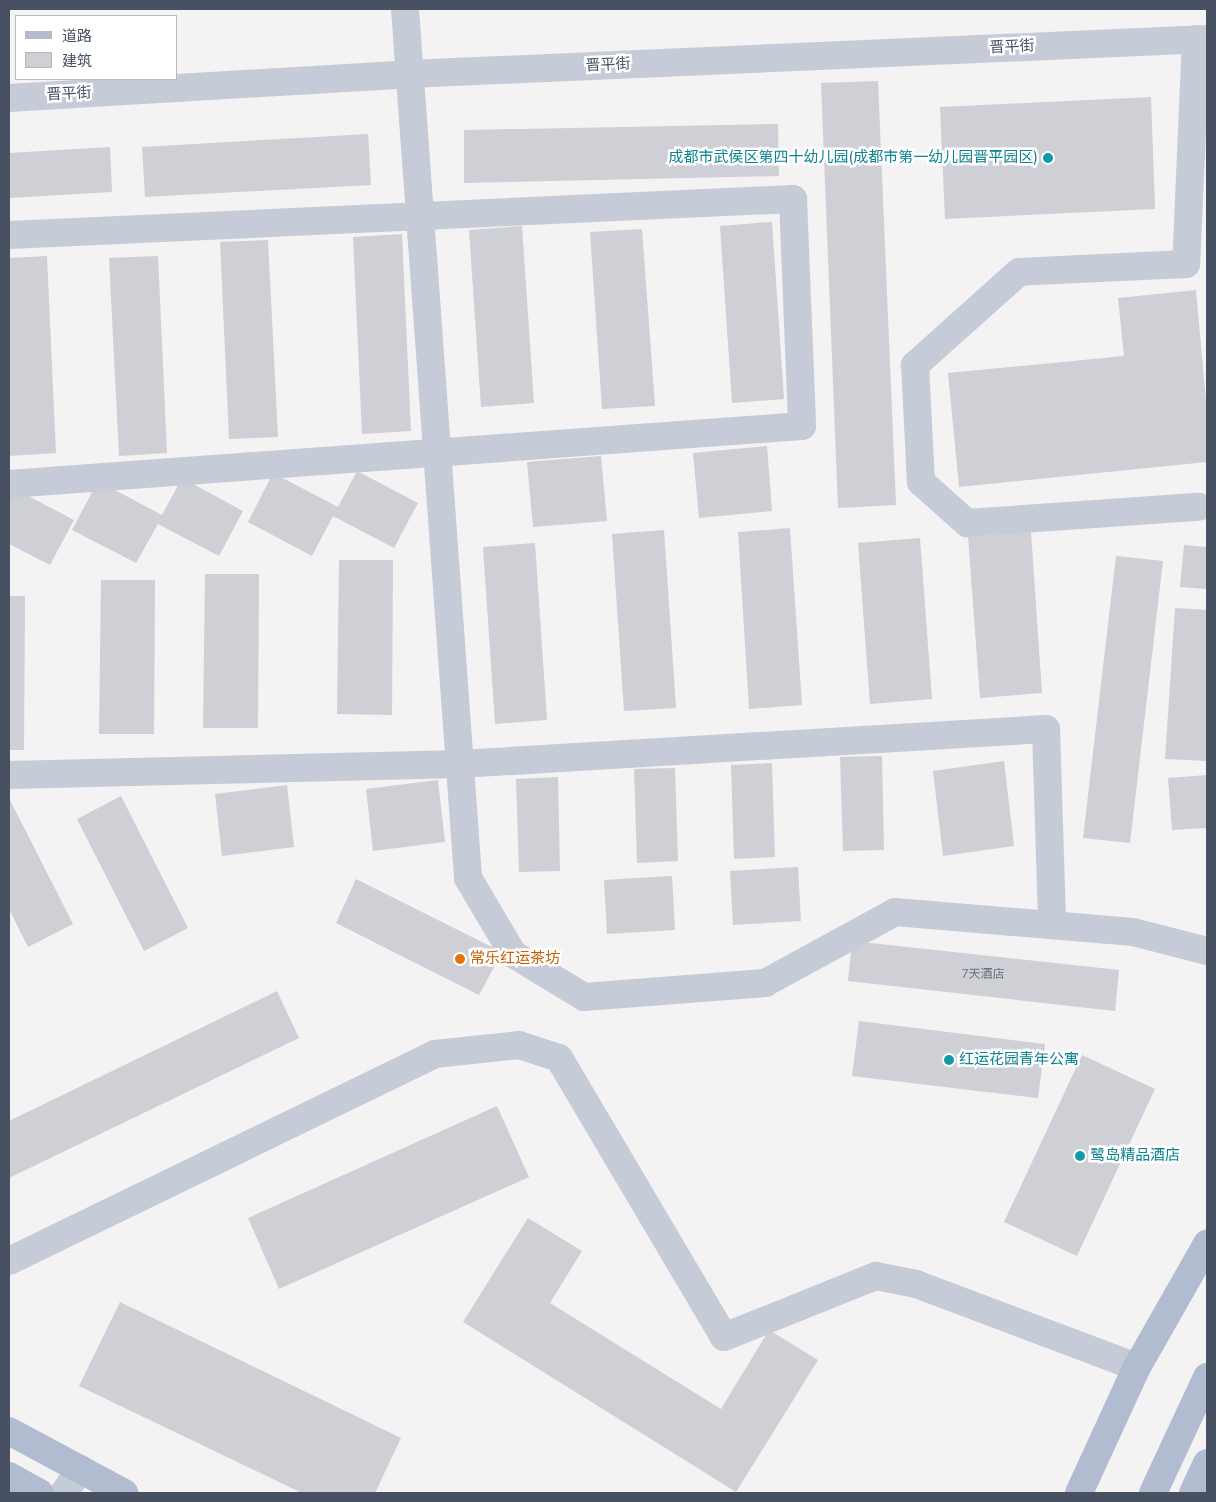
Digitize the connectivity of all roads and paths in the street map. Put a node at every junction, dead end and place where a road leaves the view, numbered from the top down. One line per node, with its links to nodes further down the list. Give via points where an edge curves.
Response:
1 (405, 9): 3 (street)
2 (1202, 39): 3 (street, 晋平街); 9 (street, via 1186,264 1019,272 915,365 921,482 967,523)
3 (409, 74): 4 (street, 晋平街); 5 (street)
4 (9, 98)
5 (419, 216): 6 (street); 7 (street); 7 (street, via 793,199 802,426)
6 (9, 236)
7 (436, 453): 8 (street); 10 (street)
8 (9, 484)
9 (1198, 507)
10 (460, 764): 11 (street); 12 (street, via 468,878 513,954 584,997 765,982 895,912); 12 (street, via 1046,729)
11 (9, 776)
12 (1052, 925): 13 (street, via 1133,932)
13 (1207, 951)
14 (1207, 1244): 16 (main road)
15 (9, 1261): 16 (street, via 434,1054 519,1045 559,1058 724,1336 876,1276 916,1284)
16 (1137, 1367): 25 (main road)
17 (1207, 1378): 26 (main road)
18 (9, 1431): 20 (main road)
19 (1207, 1463): 27 (main road)
20 (80, 1469): 23 (street); 24 (main road)
21 (9, 1476): 22 (main road)
22 (40, 1493)
23 (64, 1493)
24 (124, 1493)
25 (1079, 1493)
26 (1153, 1493)
27 (1193, 1493)

